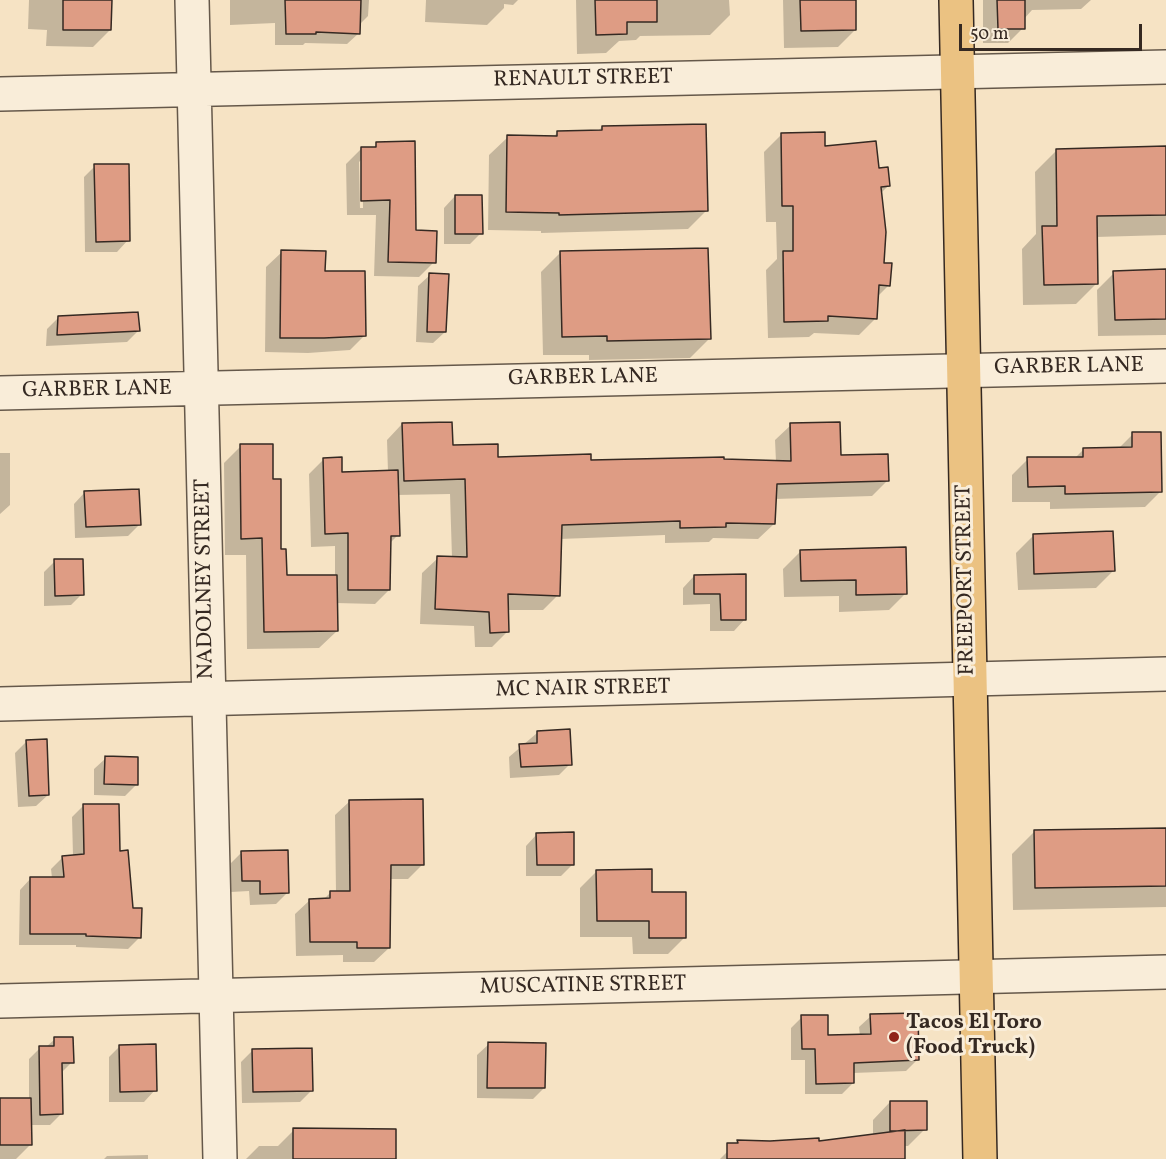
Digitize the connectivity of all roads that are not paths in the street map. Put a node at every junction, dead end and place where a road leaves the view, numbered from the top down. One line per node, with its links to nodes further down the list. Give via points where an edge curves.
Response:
1 (192, 0): 5 (street, NADOLNEY STREET)
2 (956, 0): 4 (main road, FREEPORT STREET)
3 (1166, 67): 4 (street, RENAULT STREET)
4 (958, 72): 5 (street, RENAULT STREET); 8 (main road, FREEPORT STREET)
5 (194, 89): 6 (street, RENAULT STREET); 9 (street, NADOLNEY STREET)
6 (0, 94)
7 (1166, 366): 8 (street, GARBER LANE)
8 (965, 370): 9 (street, GARBER LANE); 12 (main road, FREEPORT STREET)
9 (202, 388): 10 (street, GARBER LANE); 13 (street, NADOLNEY STREET)
10 (0, 393)
11 (1166, 674): 12 (street, MC NAIR STREET)
12 (970, 680): 13 (street, MC NAIR STREET); 16 (main road, FREEPORT STREET)
13 (209, 699): 14 (street, MC NAIR STREET); 17 (street, NADOLNEY STREET)
14 (0, 704)
15 (1166, 972): 16 (street, MUSCATINE STREET)
16 (976, 977): 17 (street, MUSCATINE STREET); 20 (main road, FREEPORT STREET)
17 (216, 996): 18 (street, MUSCATINE STREET); 19 (street, NADOLNEY STREET)
18 (0, 1001)
19 (220, 1159)
20 (980, 1159)

